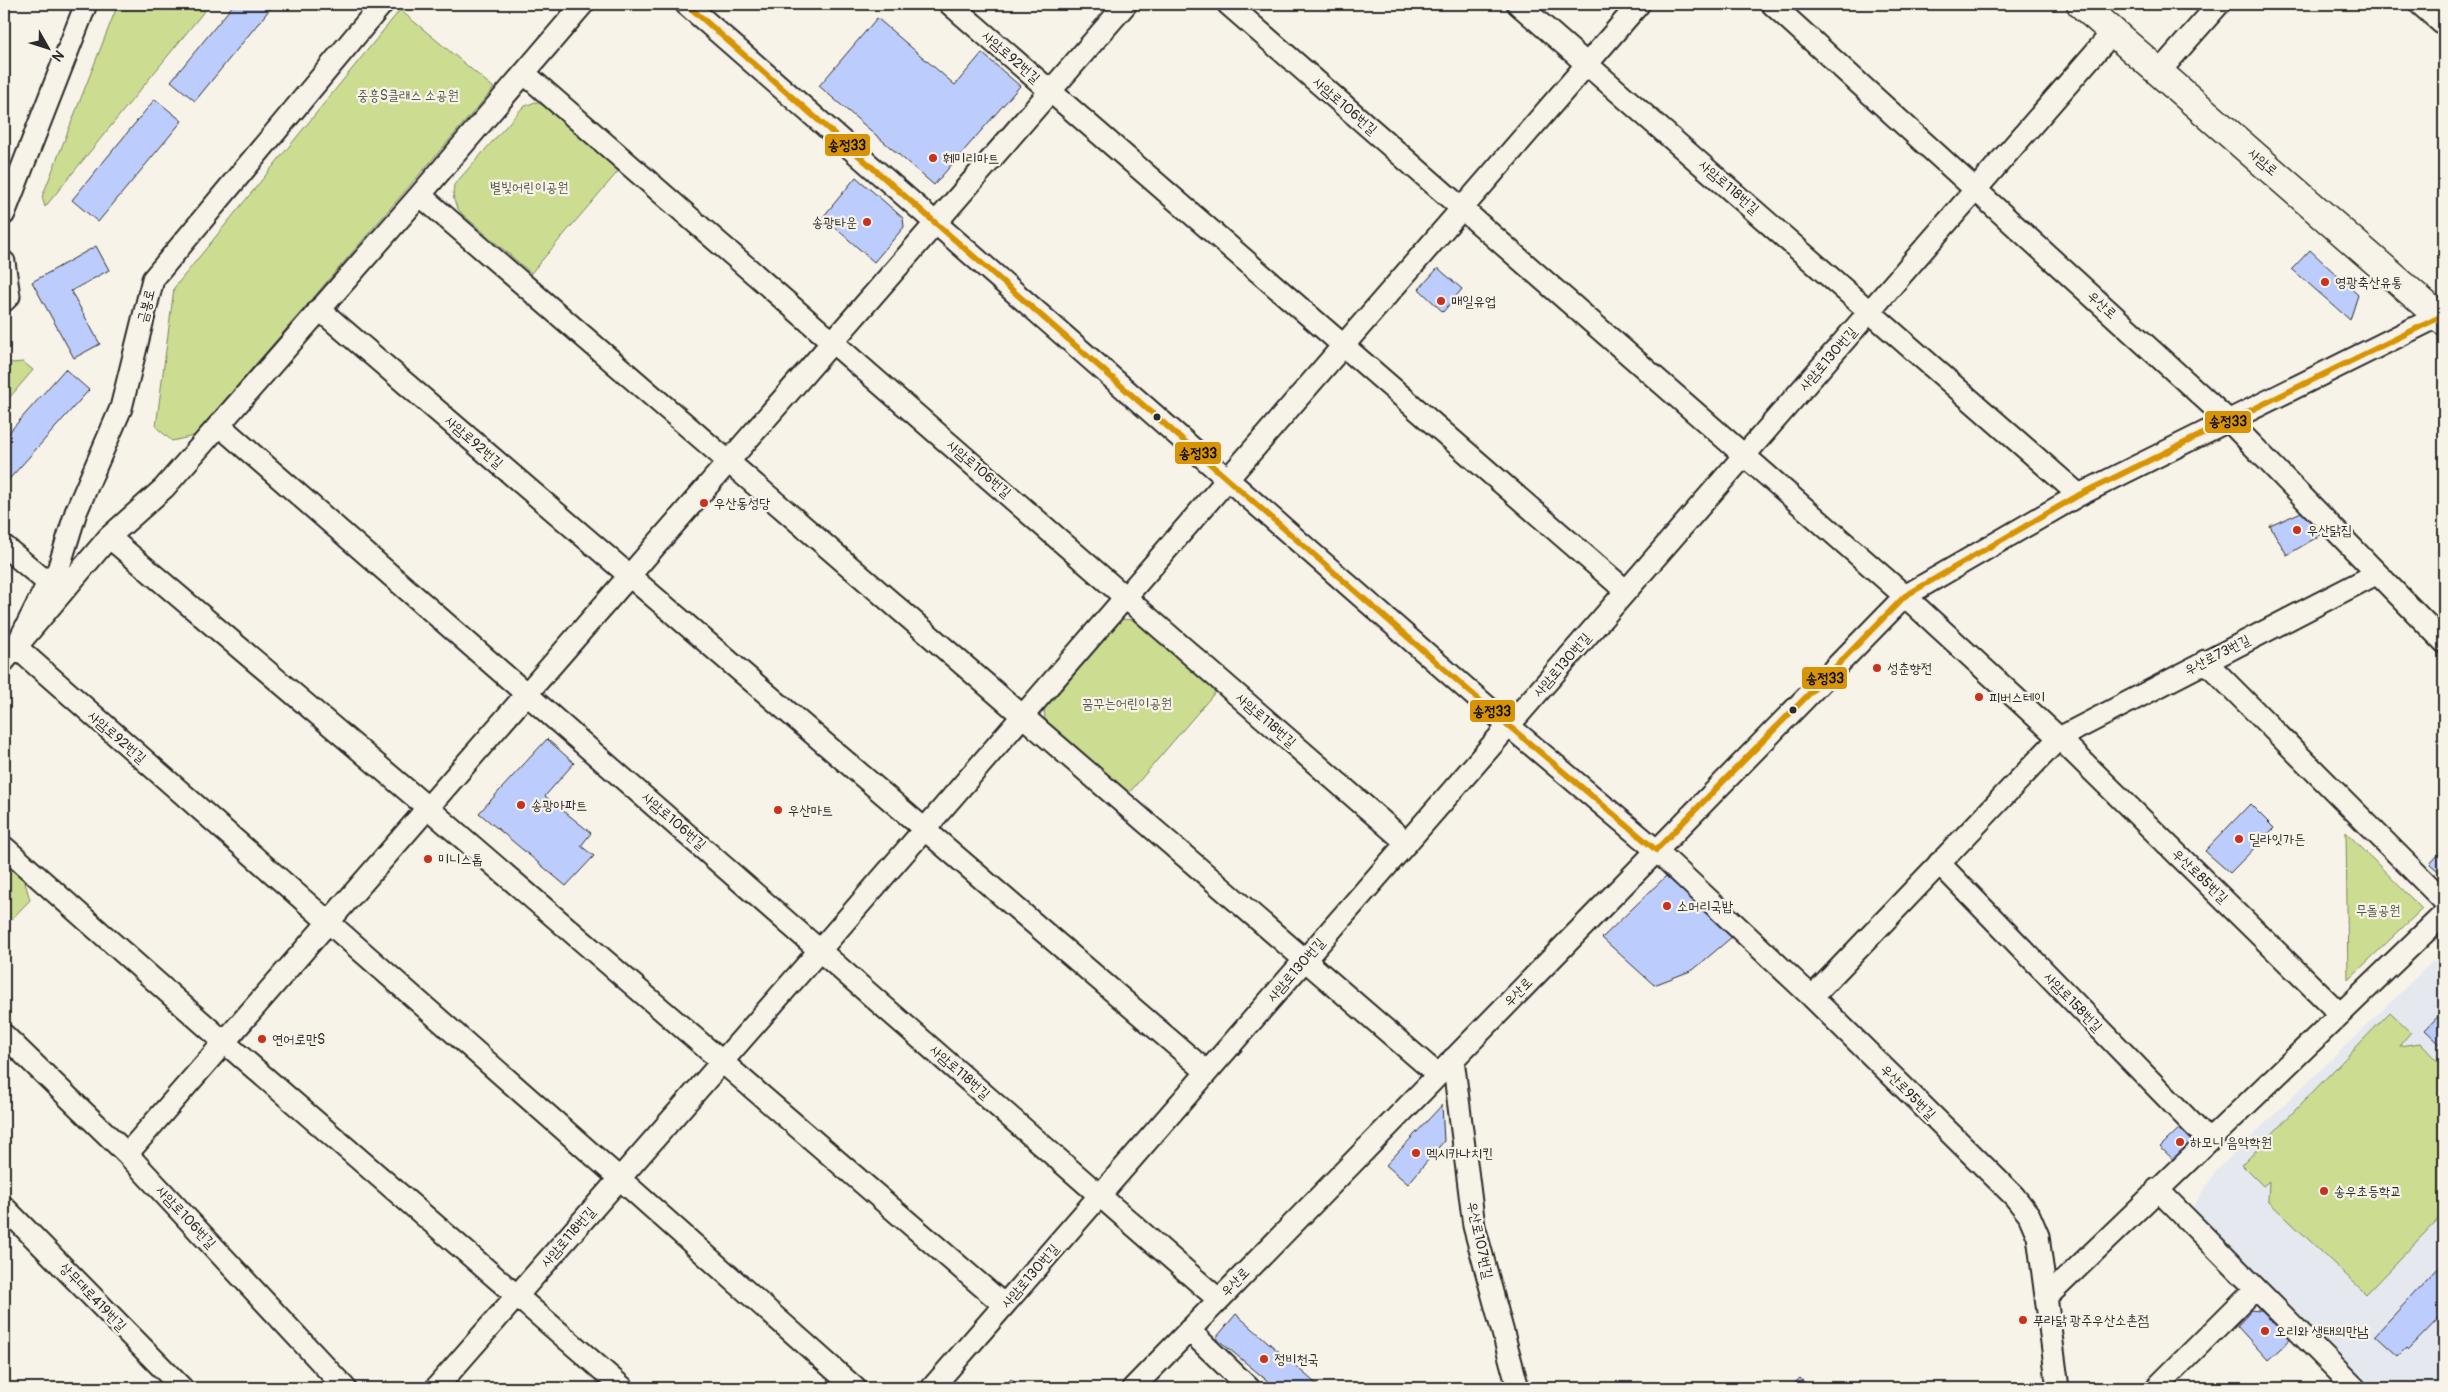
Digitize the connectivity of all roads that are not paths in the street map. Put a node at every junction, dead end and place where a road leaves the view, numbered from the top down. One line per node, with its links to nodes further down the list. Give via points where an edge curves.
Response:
1 (86, 4): 23 (street)
2 (382, 4): 42 (street, 금봉로, via 153,279 121,408 76,512 58,570)
3 (583, 4): 17 (street)
4 (686, 4): 24 (street, 우산로95번길)
5 (950, 4): 19 (street, 사암로92번길)
6 (1126, 4): 19 (street)
7 (1228, 4): 22 (street, 사암로106번길)
8 (1518, 4): 16 (street)
9 (1639, 4): 16 (street, 사암로118번길)
10 (1772, 4): 20 (street)
11 (2081, 4): 15 (main road, 사암로)
12 (2219, 4): 18 (street)
13 (2420, 4): 14 (street)
14 (2444, 25)
15 (2113, 32): 18 (main road, 사암로); 20 (street, 사암로130번길)
16 (1587, 64): 22 (street, 사암로118번길); 28 (street, 사암로118번길)
17 (524, 72): 21 (street); 30 (street)
18 (2159, 72): 29 (main road, 사암로)
19 (1050, 91): 24 (street); 31 (street)
20 (1976, 189): 28 (street, 사암로130번길); 32 (street, 우산로)
21 (420, 195): 27 (street); 35 (street)
22 (1462, 208): 31 (street, 사암로118번길); 34 (street)
23 (4, 214)
24 (936, 223): 30 (street); 36 (street, 우산로95번길)
25 (4, 262): 26 (street, via 9,296)
26 (4, 301)
27 (319, 309): 33 (street); 41 (street, 사암로92번길)
28 (1870, 311): 34 (street, 사암로130번길); 37 (street)
29 (2442, 317): 32 (street, 우산로)
30 (833, 342): 35 (street); 45 (street, 사암로106번길)
31 (1343, 345): 36 (street, 사암로118번길); 43 (street)
32 (2228, 420): 37 (street, 우산로); 40 (street)
33 (219, 425): 38 (street, via 164,488); 49 (street)
34 (1744, 456): 43 (street, 사암로130번길); 44 (street)
35 (729, 461): 41 (street); 50 (street)
36 (1227, 479): 45 (street, 사암로118번길); 51 (street, 우산로95번길)
37 (2079, 495): 44 (street, 우산로)
38 (109, 537): 47 (street); 53 (street)
39 (4, 546): 42 (street)
40 (2376, 574): 46 (street); 48 (street, 우산로73번길)
41 (629, 576): 49 (street); 54 (street)
42 (48, 583): 47 (street, 금봉로)
43 (1626, 591): 51 (street, 사암로130번길)
44 (1905, 596): 52 (street, 우산로85번길); 57 (street, 우산로)
45 (1125, 597): 50 (street, 사암로118번길); 55 (street, 사암로118번길)
46 (2444, 642)
47 (10, 654): 60 (street, 사암로92번길)
48 (2205, 661): 52 (street, 우산로73번길); 59 (street)
49 (527, 693): 53 (street); 62 (street, 사암로106번길)
50 (1022, 715): 54 (street, 사암로118번길); 63 (street)
51 (1509, 726): 55 (street, 사암로130번길); 57 (street, 우산로95번길)
52 (2059, 738): 58 (street); 65 (street, 우산로85번길)
53 (428, 808): 60 (street); 69 (street)
54 (924, 829): 62 (street, 사암로118번길); 70 (street)
55 (1407, 843): 63 (street, 사암로130번길)
56 (4, 847): 67 (street)
57 (1656, 850): 64 (street, 우산로95번길); 68 (street, 우산로)
58 (1939, 863): 64 (street); 72 (street, 사암로158번길)
59 (2444, 901)
60 (327, 923): 67 (street); 74 (street)
61 (2441, 924): 65 (street)
62 (820, 950): 69 (street, 사암로118번길); 76 (street, 사암로118번길)
63 (1305, 960): 70 (street, 사암로130번길); 71 (street)
64 (1812, 997): 80 (street, 우산로95번길, via 2014,1196 2029,1215 2038,1236)
65 (2340, 1014): 72 (street)
66 (4, 1035): 73 (street)
67 (224, 1042): 73 (street); 79 (street)
68 (1453, 1059): 71 (street, 우산로); 93 (street, 우산로107번길, via 1474,1226)
69 (722, 1062): 74 (street, 사암로118번길); 82 (street)
70 (1207, 1072): 76 (street, 사암로130번길)
71 (1438, 1075): 81 (street, 우산로)
72 (2208, 1140): 75 (street)
73 (127, 1154): 86 (street, 사암로106번길)
74 (619, 1178): 79 (street, 사암로118번길); 89 (street)
75 (2157, 1189): 78 (street); 80 (street)
76 (1100, 1195): 81 (street, 사암로118번길); 82 (street, 사암로130번길)
77 (4, 1206): 85 (street, 상무대로419번길)
78 (2255, 1289): 84 (street); 95 (street)
79 (517, 1296): 87 (street, 사암로118번길); 88 (street)
80 (2047, 1297): 94 (street, 우산로95번길)
81 (1218, 1299): 83 (street, 우산로)
82 (1004, 1305): 90 (street, 사암로130번길)
83 (1189, 1330): 91 (street, 우산로); 92 (street)
84 (2352, 1387)
85 (182, 1388)
86 (345, 1388)
87 (436, 1388)
88 (623, 1388)
89 (854, 1388)
90 (932, 1388)
91 (1133, 1388)
92 (1249, 1388)
93 (1518, 1388)
94 (2058, 1388)
95 (2156, 1388)

